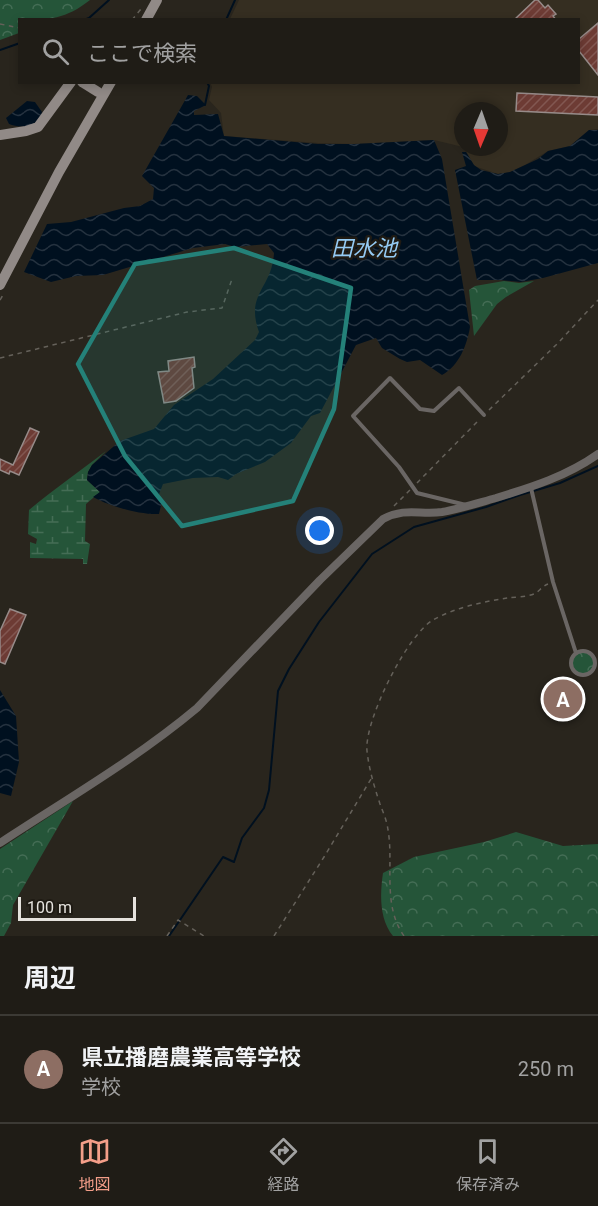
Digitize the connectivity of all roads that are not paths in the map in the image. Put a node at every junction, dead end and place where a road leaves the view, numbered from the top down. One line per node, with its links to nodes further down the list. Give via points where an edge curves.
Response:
1 (157, 0): 2 (main road)
2 (147, 18)
3 (70, 84): 7 (main road, via 38,127)
4 (85, 84): 6 (main road)
5 (110, 84): 8 (main road)
6 (98, 92)
7 (0, 135)
8 (0, 285)
9 (484, 415): 12 (lane, via 459,388 434,411 420,410 390,378 352,416 399,467 417,493)
10 (598, 454): 11 (street, via 581,466)
11 (531, 487): 12 (street); 13 (lane, via 553,582)
12 (470, 506): 15 (street, via 440,512 408,510 383,519 176,725)
13 (576, 653): 14 (lane); 14 (lane, via 571,666 579,675 593,670)
14 (596, 655)
15 (0, 843)

